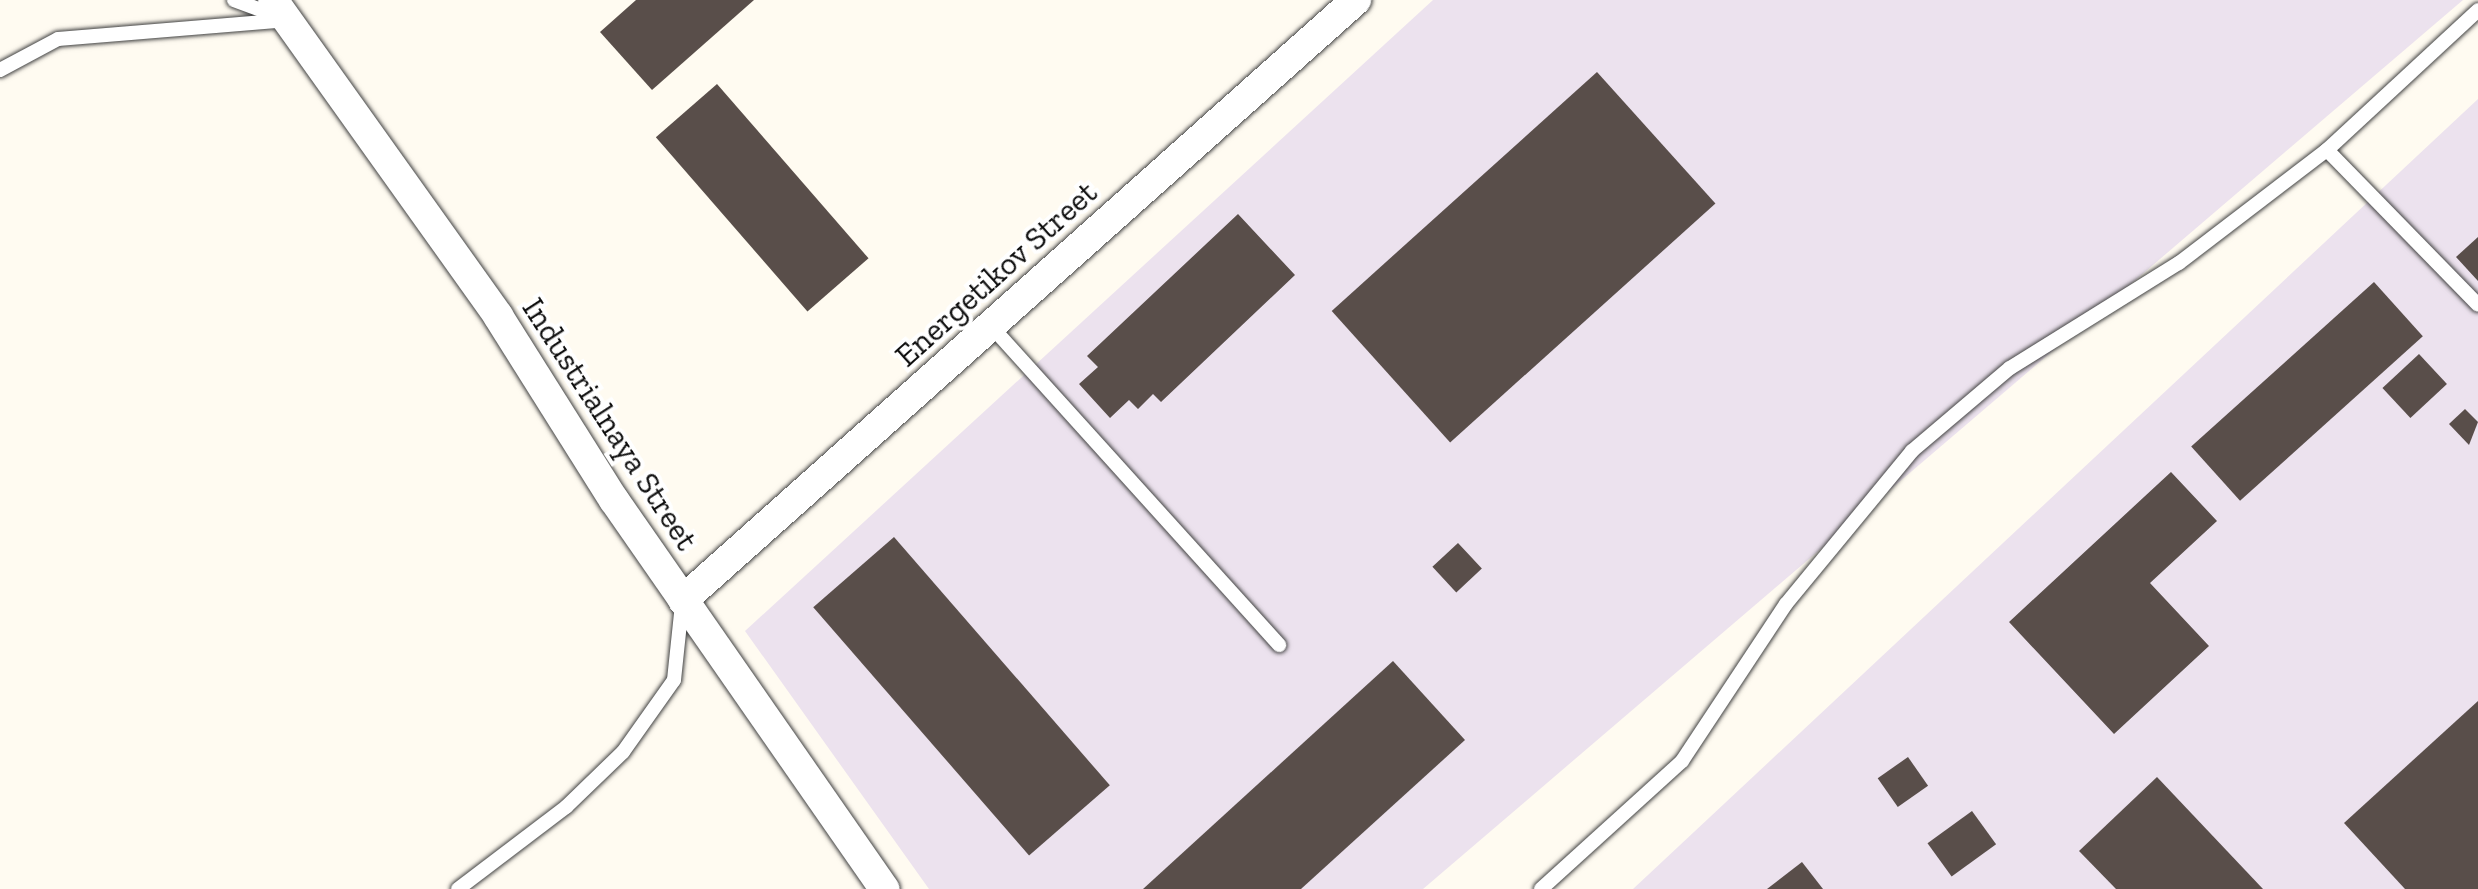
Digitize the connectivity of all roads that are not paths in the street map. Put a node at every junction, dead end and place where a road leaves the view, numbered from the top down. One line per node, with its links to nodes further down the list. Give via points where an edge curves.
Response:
1 (234, 0): 3 (lane)
2 (1356, 0): 8 (street, Energetikov Street)
3 (281, 10): 5 (lane, via 58,39); 9 (street, Industrialnaya Street, via 498,316)
4 (2478, 10): 6 (lane)
5 (0, 70)
6 (2327, 150): 7 (lane); 13 (lane, via 2179,263 2010,368 1912,451 1786,604 1682,761)
7 (2478, 305)
8 (991, 326): 9 (street, Energetikov Street); 10 (lane)
9 (683, 600): 11 (lane, via 674,680 623,752 566,807); 12 (street, Industrialnaya Street)
10 (1279, 645)
11 (458, 889)
12 (884, 889)
13 (1541, 889)

